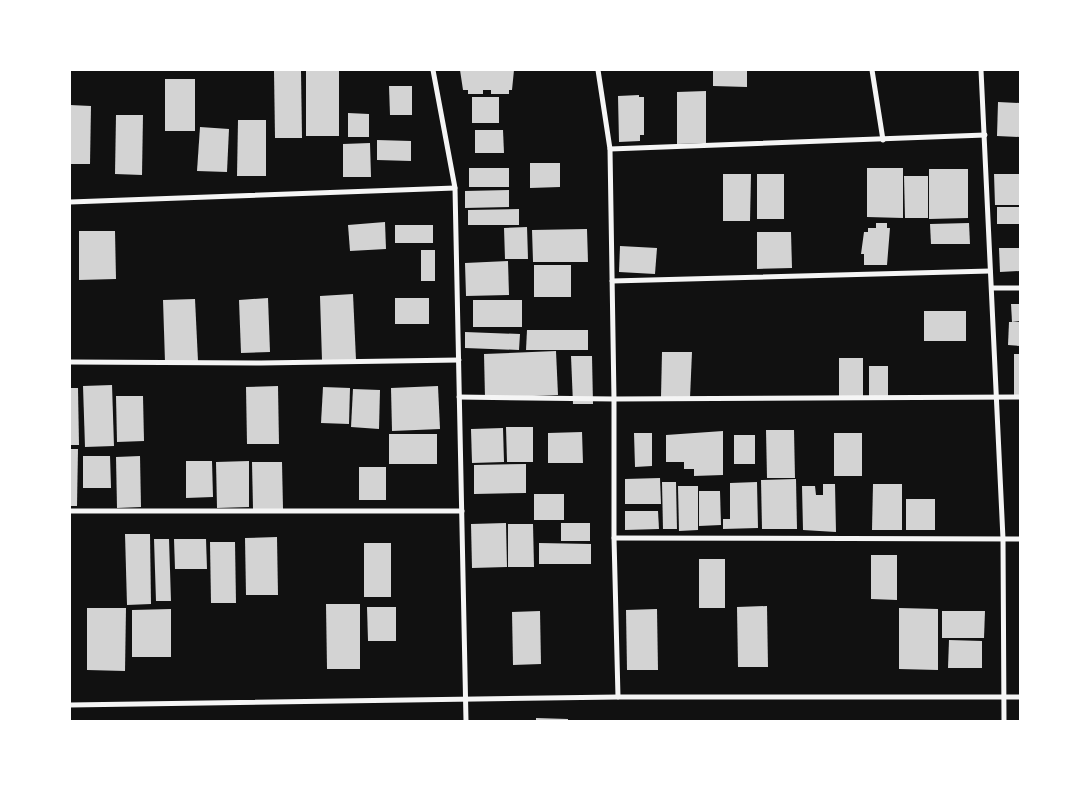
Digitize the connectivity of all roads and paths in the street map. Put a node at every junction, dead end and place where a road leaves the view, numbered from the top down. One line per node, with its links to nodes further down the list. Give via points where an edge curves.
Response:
1 (433, 70): 8 (street)
2 (598, 70): 7 (street)
3 (872, 70): 6 (street)
4 (981, 70): 5 (street)
5 (984, 134): 6 (street); 10 (street)
6 (883, 140): 7 (street)
7 (610, 149): 11 (street)
8 (455, 188): 9 (street); 14 (street)
9 (70, 202)
10 (990, 271): 11 (street); 12 (street)
11 (612, 281): 19 (street)
12 (992, 288): 13 (street); 17 (street)
13 (1020, 288)
14 (459, 360): 15 (street); 16 (street)
15 (70, 362)
16 (459, 397): 19 (street); 21 (street)
17 (997, 397): 18 (street); 19 (street); 23 (street)
18 (1020, 397)
19 (614, 399): 22 (street)
20 (70, 511): 21 (street)
21 (462, 511): 28 (street)
22 (614, 538): 23 (street); 25 (street)
23 (1003, 539): 24 (street); 26 (street)
24 (1020, 539)
25 (618, 697): 26 (street); 28 (street)
26 (1003, 697): 27 (street); 31 (street)
27 (1020, 697)
28 (466, 699): 29 (street); 30 (street)
29 (70, 705)
30 (466, 721)
31 (1004, 721)

